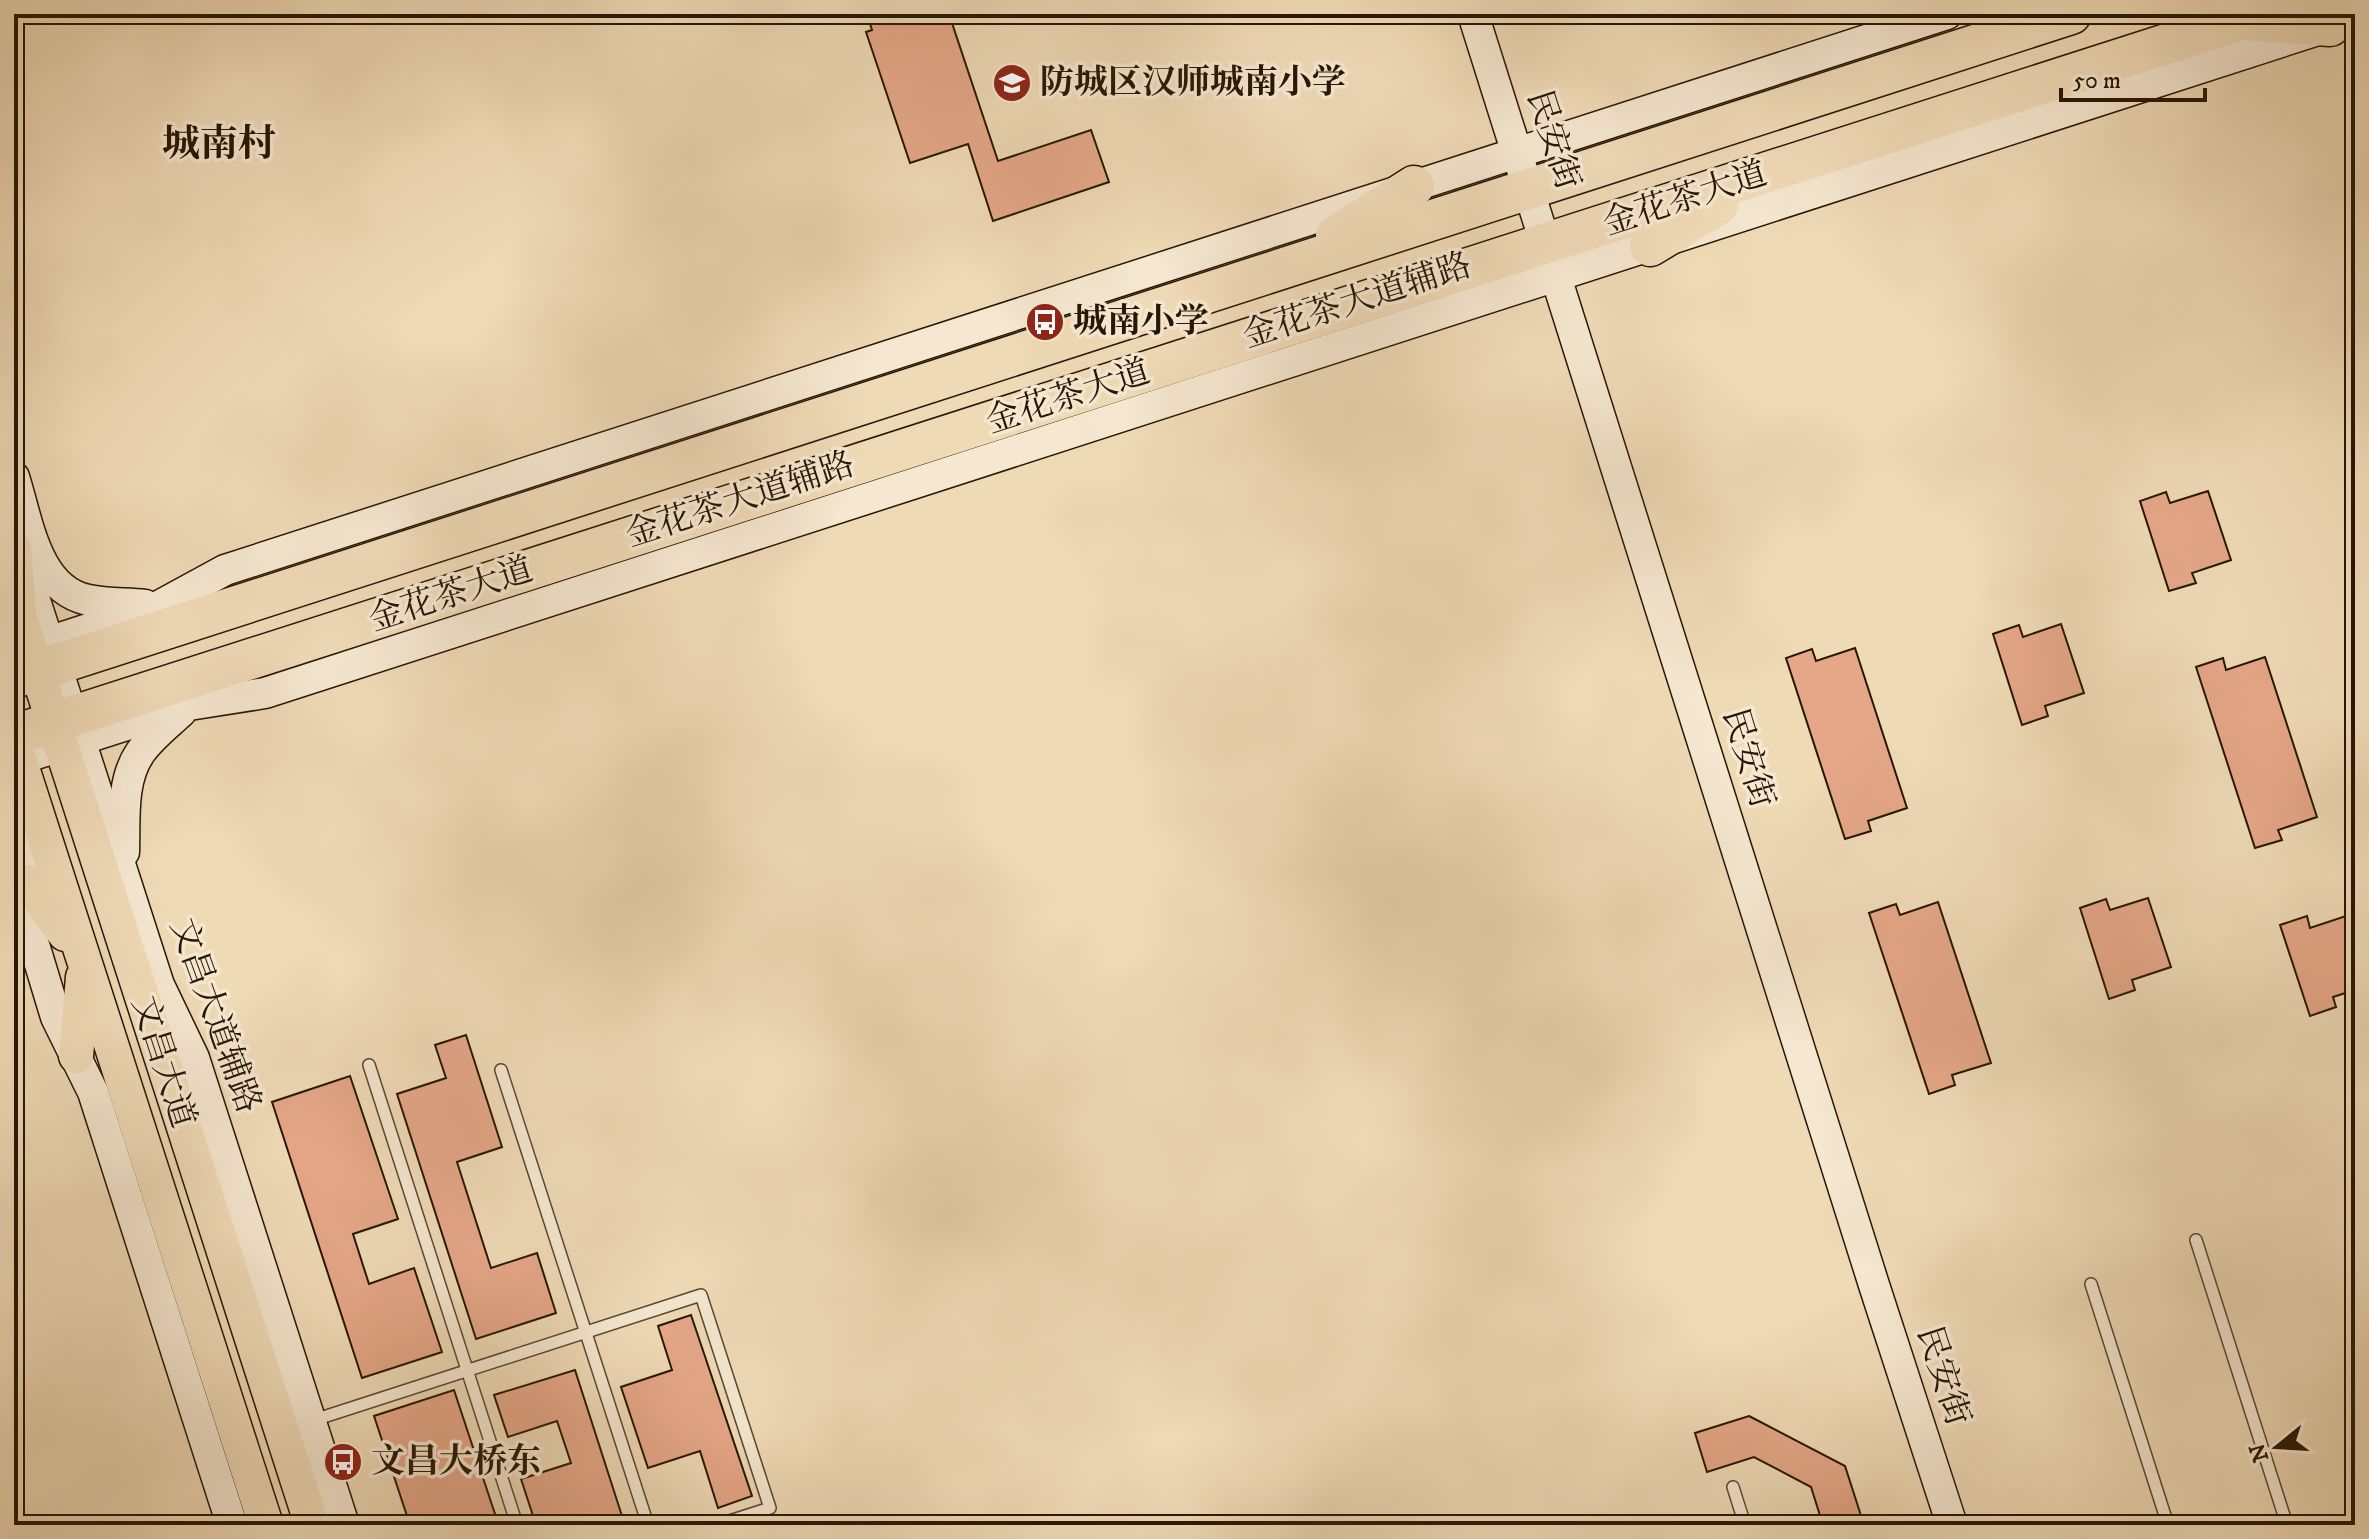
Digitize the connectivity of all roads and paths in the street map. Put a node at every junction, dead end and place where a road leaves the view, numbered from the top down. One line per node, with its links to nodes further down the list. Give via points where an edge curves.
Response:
1 (1473, 14): 7 (street, 民安街)
2 (1947, 14): 7 (street)
3 (2071, 14): 7 (highway, 金花茶大道)
4 (2250, 17): 5 (highway); 6 (highway, 金花茶大道)
5 (2342, 22): 9 (street, 金花茶大道辅路)
6 (1776, 170): 9 (highway); 10 (highway, 金花茶大道)
7 (1523, 171): 8 (street); 10 (street, 民安街); 11 (highway, 金花茶大道)
8 (1414, 186): 11 (highway); 16 (street, via 225,570)
9 (1650, 246): 10 (street, 金花茶大道辅路)
10 (1552, 260): 19 (highway, 金花茶大道); 20 (street, 金花茶大道辅路, via 265,693); 48 (street, 民安街)
11 (1288, 266): 17 (highway, 金花茶大道)
12 (14, 477): 16 (street, via 42,563 63,591 88,600)
13 (14, 534): 18 (street)
14 (14, 547): 15 (main road, 文昌大道)
15 (16, 606): 18 (main road, 文昌大道)
16 (159, 606): 17 (highway); 18 (street)
17 (224, 610): 18 (highway, 金花茶大道)
18 (33, 659): 21 (main road, 文昌大道)
19 (241, 663): 20 (highway); 21 (highway, 金花茶大道)
20 (189, 705): 21 (street, 金花茶大道辅路); 24 (street, via 139,754 129,776)
21 (67, 731): 22 (highway, 金花茶大道); 24 (street, 文昌大道辅路); 30 (main road, 文昌大道)
22 (15, 750): 26 (main road, 文昌大道)
23 (14, 815): 25 (street, via 26,853)
24 (124, 874): 27 (street, 文昌大道辅路)
25 (21, 875): 26 (main road); 28 (street, via 29,928 56,1017)
26 (84, 962): 28 (main road); 36 (main road, 文昌大道)
27 (159, 985): 30 (main road); 35 (street, 文昌大道辅路, via 194,1058)
28 (76, 1056): 36 (street)
29 (369, 1065): 37 (lane)
30 (165, 1068): 35 (main road, 文昌大道)
31 (501, 1070): 34 (lane)
32 (2196, 1240): 50 (lane)
33 (2091, 1284): 49 (lane)
34 (586, 1332): 37 (lane); 45 (lane); 46 (lane, via 701,1295 770,1508)
35 (267, 1336): 38 (street, 文昌大道辅路); 42 (main road, 文昌大道)
36 (196, 1359): 40 (street); 41 (main road, 文昌大道)
37 (467, 1370): 38 (lane); 44 (lane)
38 (310, 1421): 43 (street, 文昌大道辅路)
39 (1733, 1487): 47 (lane)
40 (232, 1525)
41 (266, 1525)
42 (312, 1525)
43 (344, 1525)
44 (517, 1525)
45 (648, 1525)
46 (717, 1525)
47 (1745, 1525)
48 (1952, 1525)
49 (2168, 1525)
50 (2287, 1525)

